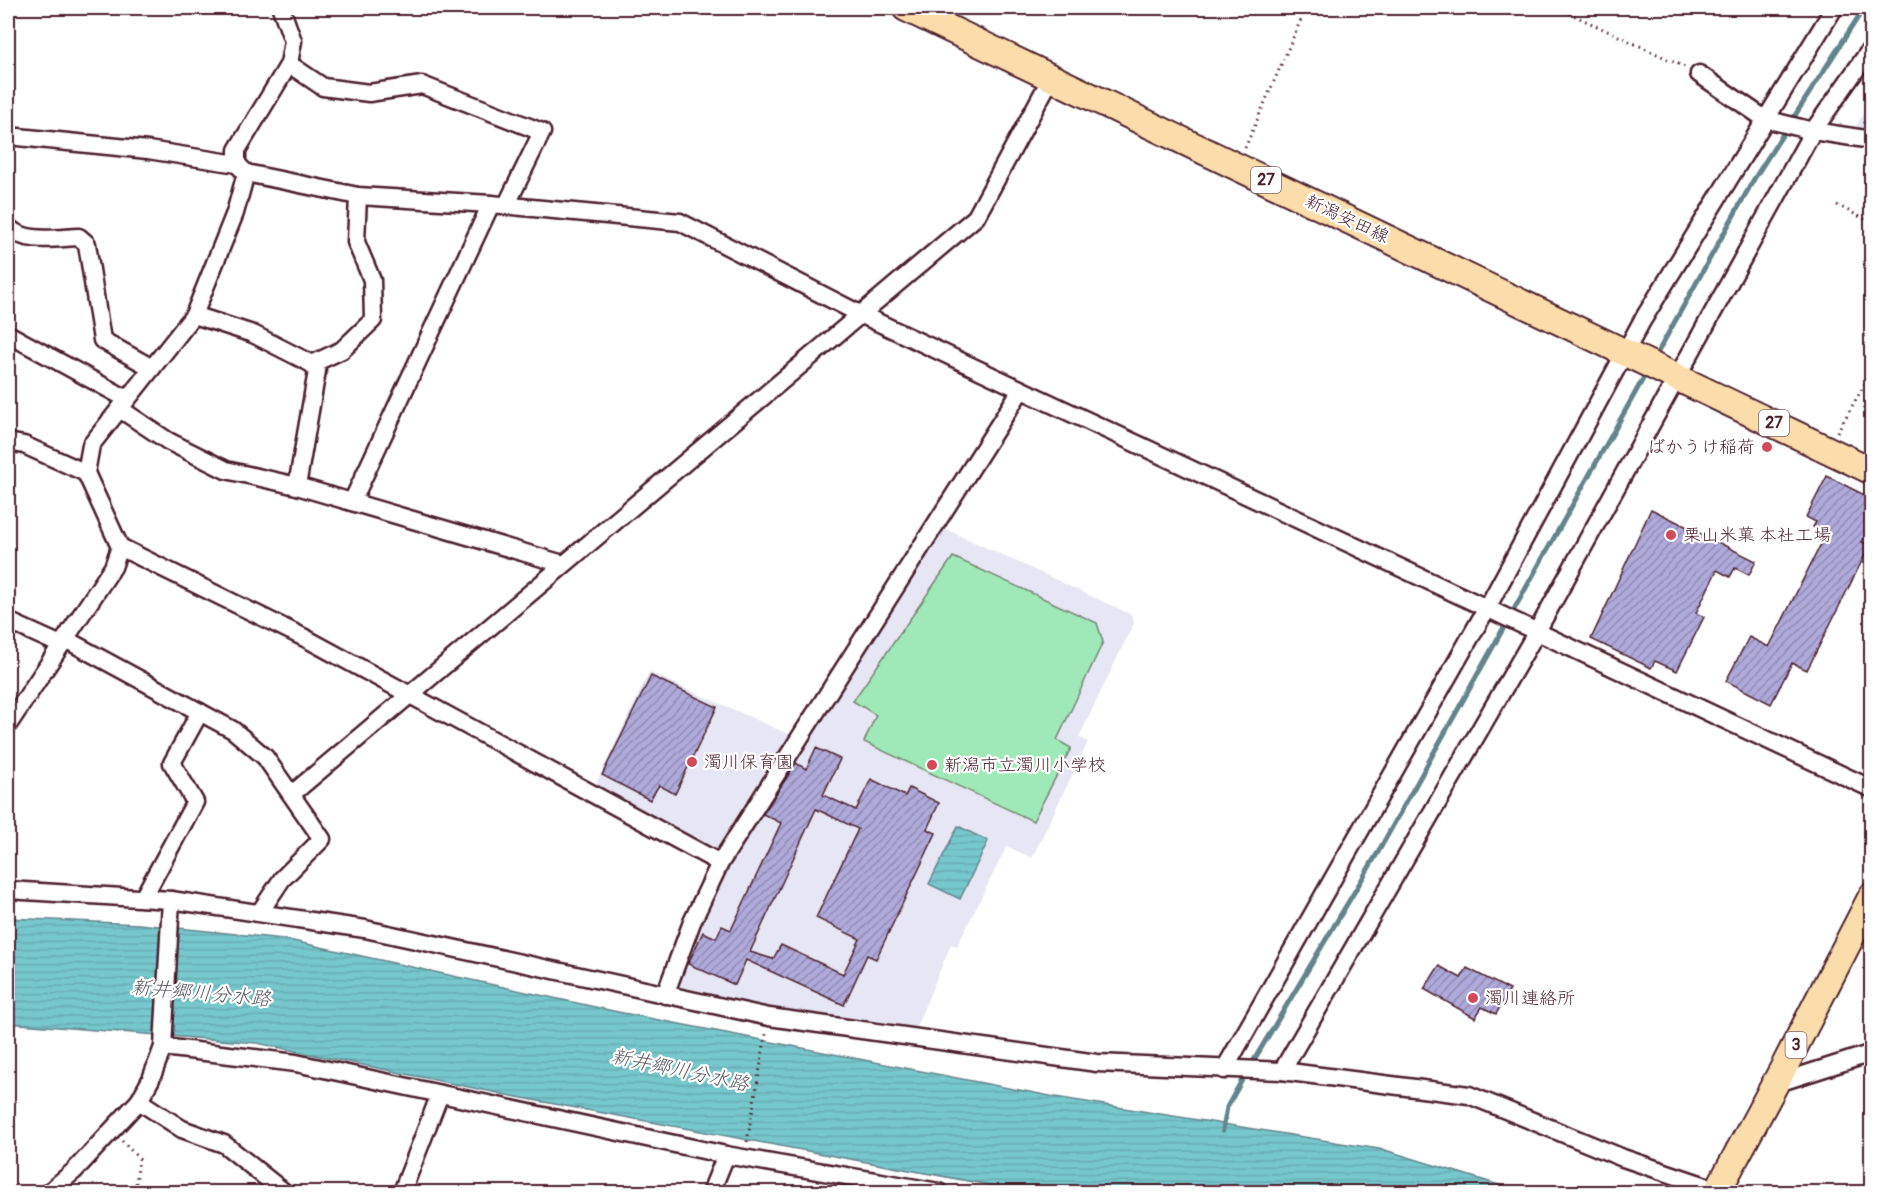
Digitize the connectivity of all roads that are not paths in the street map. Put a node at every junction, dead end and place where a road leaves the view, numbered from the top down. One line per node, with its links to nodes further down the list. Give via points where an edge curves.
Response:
1 (281, 8): 5 (street, via 293,41)
2 (906, 8): 7 (main road, 新潟安田線 / 27)
3 (1834, 8): 8 (street)
4 (1872, 47): 9 (street)
5 (289, 64): 12 (street, via 237,150); 14 (street, via 323,87 369,93 422,85 542,132)
6 (1699, 74): 8 (street)
7 (1052, 78): 16 (street, via 976,217); 19 (main road, 新潟安田線 / 27)
8 (1765, 119): 9 (street); 19 (street)
9 (1813, 131): 11 (street); 22 (street)
10 (8, 136): 12 (street, via 148,150)
11 (1872, 140)
12 (241, 169): 13 (street); 17 (street, via 235,213)
13 (358, 196): 14 (street); 20 (street, via 356,242 372,280 374,320 342,350)
14 (499, 205): 16 (street, via 680,222); 29 (street)
15 (8, 227): 21 (street, via 34,239 79,237 87,244 102,340)
16 (860, 314): 23 (street); 31 (street)
17 (194, 315): 20 (street, via 253,334); 21 (street)
18 (8, 334): 24 (street)
19 (1627, 351): 22 (main road, 27); 32 (street)
20 (312, 364): 28 (street, via 317,371)
21 (152, 368): 24 (street)
22 (1676, 375): 26 (main road, 27); 34 (street)
23 (1021, 390): 32 (street); 41 (street)
24 (124, 404): 27 (street, via 91,445); 28 (street, via 168,441 226,470)
25 (8, 442): 27 (street, via 24,445)
26 (1872, 471)
27 (86, 473): 30 (street)
28 (297, 486): 29 (street)
29 (352, 502): 31 (street)
30 (120, 547): 35 (street, via 113,567); 36 (street)
31 (563, 564): 36 (street)
32 (1490, 610): 34 (street); 50 (street)
33 (8, 621): 35 (street)
34 (1530, 630): 39 (street); 51 (street)
35 (63, 642): 37 (street); 38 (street)
36 (410, 693): 40 (street); 41 (street)
37 (200, 712): 40 (street, via 233,730 265,758); 44 (street, via 172,763 195,802)
38 (8, 725)
39 (1872, 789)
40 (292, 794): 46 (street, via 322,839 282,879)
41 (720, 863): 47 (street, via 692,922)
42 (8, 891): 44 (street)
43 (1872, 896): 52 (main road, 3)
44 (143, 898): 45 (street)
45 (171, 900): 46 (street); 48 (street)
46 (260, 912): 47 (street, via 365,929)
47 (665, 995): 50 (street, via 770,1017 1086,1061)
48 (164, 1041): 53 (street, via 296,1063); 54 (street)
49 (1872, 1053): 52 (street)
50 (1224, 1070): 51 (street)
51 (1282, 1071): 56 (street, via 1469,1095 1623,1158)
52 (1775, 1084): 56 (main road, 3)
53 (440, 1094): 55 (street); 59 (street)
54 (139, 1101): 57 (street, via 74,1172); 58 (street, via 182,1129 224,1144)
55 (726, 1155): 60 (street); 61 (street)
56 (1717, 1191)
57 (49, 1192)
58 (284, 1192)
59 (402, 1192)
60 (711, 1192)
61 (939, 1192)

